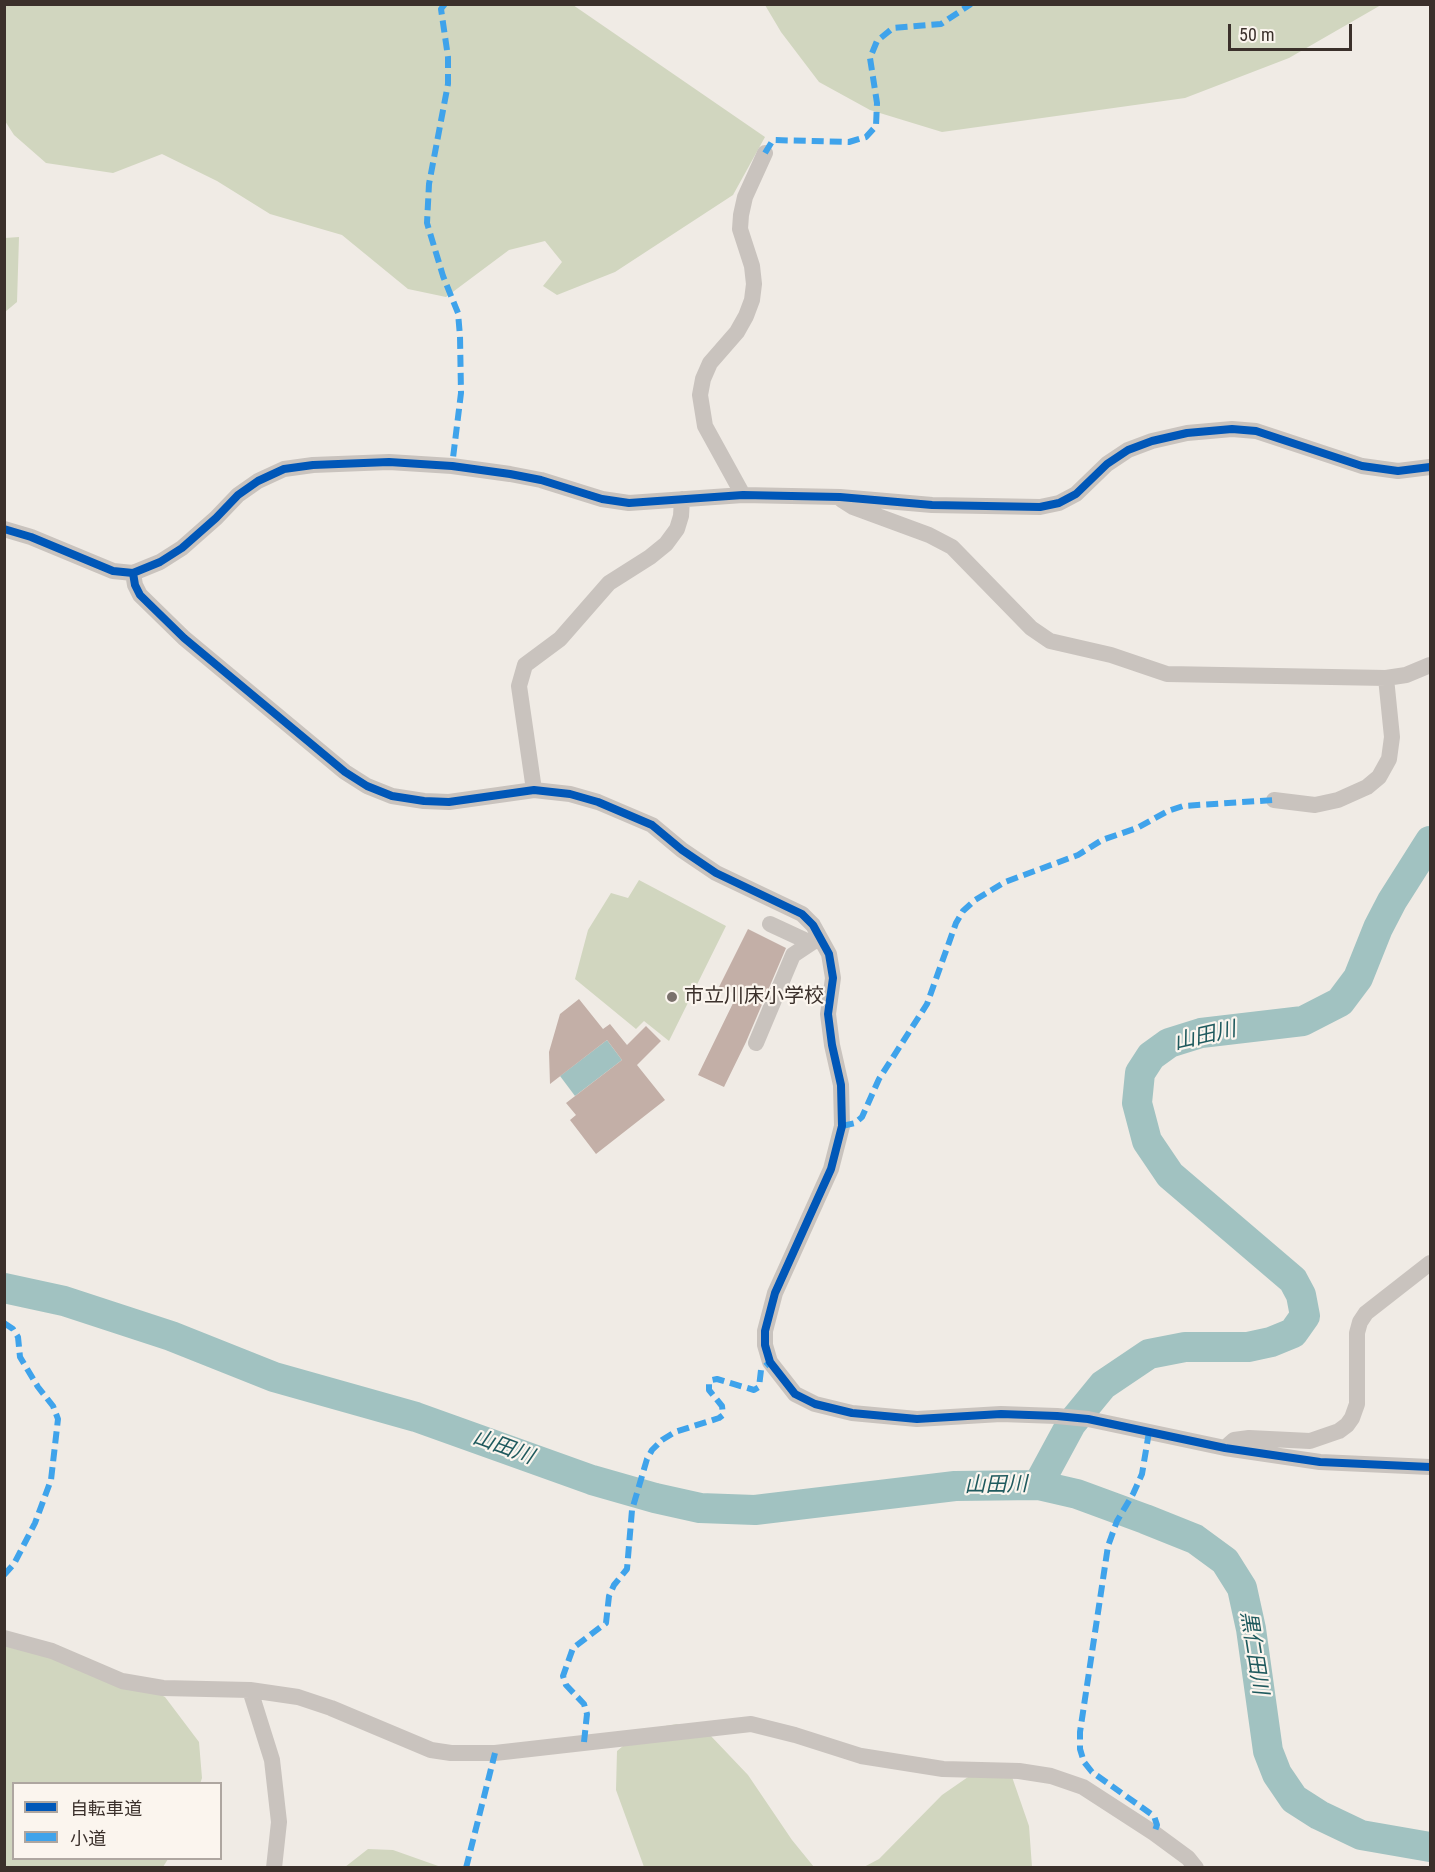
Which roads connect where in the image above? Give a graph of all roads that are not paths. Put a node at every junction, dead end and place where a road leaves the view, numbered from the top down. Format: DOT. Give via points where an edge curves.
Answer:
graph roads {
  1 [pos="765,153"];
  2 [pos="1431,467"];
  3 [pos="743,495"];
  4 [pos="840,496"];
  5 [pos="682,499"];
  6 [pos="4,529"];
  7 [pos="133,573"];
  8 [pos="1431,665"];
  9 [pos="1386,678"];
  10 [pos="534,790"];
  11 [pos="1274,800"];
  12 [pos="770,924"];
  13 [pos="816,940"];
  14 [pos="756,1043"];
  15 [pos="1431,1263"];
  16 [pos="1225,1448"];
  17 [pos="1431,1467"];
  18 [pos="4,1638"];
  19 [pos="250,1690"];
  20 [pos="274,1868"];
  21 [pos="1196,1868"];
  1 -- 3 [label="street" via="745,196 741,215 740,229 752,266 752,300 737,332 710,363 700,395 705,426"];
  2 -- 4 [label="street" via="1398,471 1362,466 1256,430 1232,429 1187,433 1128,450 1076,494 1040,507 932,506"];
  3 -- 4 [label="street"];
  3 -- 5 [label="street"];
  4 -- 9 [label="street" via="843,502 929,534 952,547 1030,628 1050,641 1111,655 1167,674"];
  5 -- 7 [label="street" via="629,503 541,480 452,466 389,462 313,465 284,470 258,481 182,548"];
  5 -- 10 [label="street" via="677,529 666,544 609,583 560,639 525,665 519,686"];
  6 -- 7 [label="street" via="113,571"];
  7 -- 10 [label="street" via="140,595 184,638 367,786 392,796 432,802"];
  8 -- 9 [label="street"];
  9 -- 11 [label="street" via="1392,737 1389,759 1379,777 1338,800 1315,805"];
  10 -- 13 [label="street" via="598,802 652,825 716,873 802,914 813,925"];
  12 -- 13 [label="street"];
  13 -- 14 [label="street" via="793,956"];
  13 -- 16 [label="street" via="829,954 833,978 828,1014 841,1085 842,1126 831,1169 775,1293 765,1332 770,1362 795,1394 815,1404 852,1413 917,1419 1001,1414 1057,1416"];
  15 -- 16 [label="street" via="1366,1313 1360,1322 1357,1404 1347,1425 1310,1441 1249,1438 1234,1440"];
  16 -- 17 [label="street" via="1320,1462"];
  18 -- 19 [label="street" via="52,1651 122,1682 163,1688"];
  19 -- 20 [label="street" via="272,1760 279,1822"];
  19 -- 21 [label="street" via="298,1697 431,1750 451,1753 495,1753 751,1724 861,1756 943,1769 1052,1776 1083,1787 1154,1833"];
}
